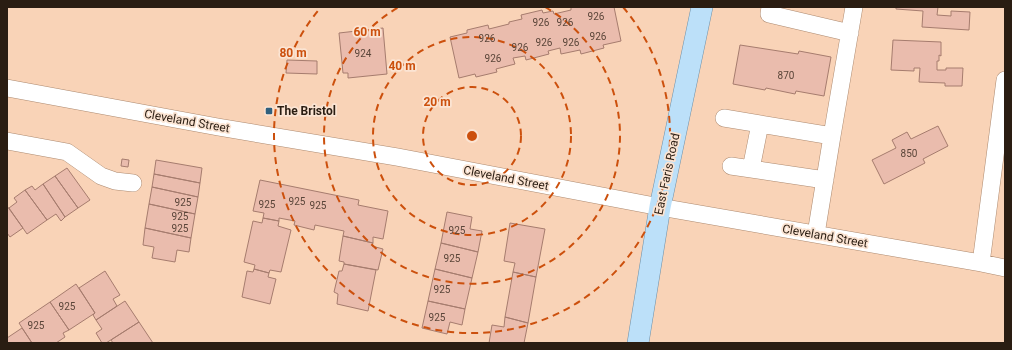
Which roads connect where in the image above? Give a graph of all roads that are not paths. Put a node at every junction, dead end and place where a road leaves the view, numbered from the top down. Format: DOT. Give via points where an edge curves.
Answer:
graph roads {
  1 [pos="702,7"];
  2 [pos="770,7"];
  3 [pos="854,7"];
  4 [pos="850,33"];
  5 [pos="1005,80"];
  6 [pos="7,88"];
  7 [pos="724,118"];
  8 [pos="760,124"];
  9 [pos="832,136"];
  10 [pos="7,141"];
  11 [pos="731,166"];
  12 [pos="751,169"];
  13 [pos="825,180"];
  14 [pos="134,183"];
  15 [pos="660,207"];
  16 [pos="816,234"];
  17 [pos="981,263"];
  18 [pos="1005,268"];
  19 [pos="638,343"];
  1 -- 15 [label="main road, East Faris Road"];
  2 -- 4 [label="street" via="769,14"];
  3 -- 4 [label="street"];
  4 -- 9 [label="street"];
  5 -- 17 [label="street"];
  6 -- 15 [label="street, Cleveland Street" via="397,157"];
  7 -- 8 [label="street"];
  8 -- 9 [label="street"];
  8 -- 12 [label="street"];
  9 -- 13 [label="street"];
  10 -- 14 [label="street" via="67,152 101,176"];
  11 -- 12 [label="street"];
  12 -- 13 [label="street"];
  13 -- 16 [label="street"];
  15 -- 16 [label="street, Cleveland Street"];
  15 -- 19 [label="main road, East Faris Road"];
  16 -- 17 [label="street, Cleveland Street"];
  17 -- 18 [label="street, Cleveland Street"];
}
